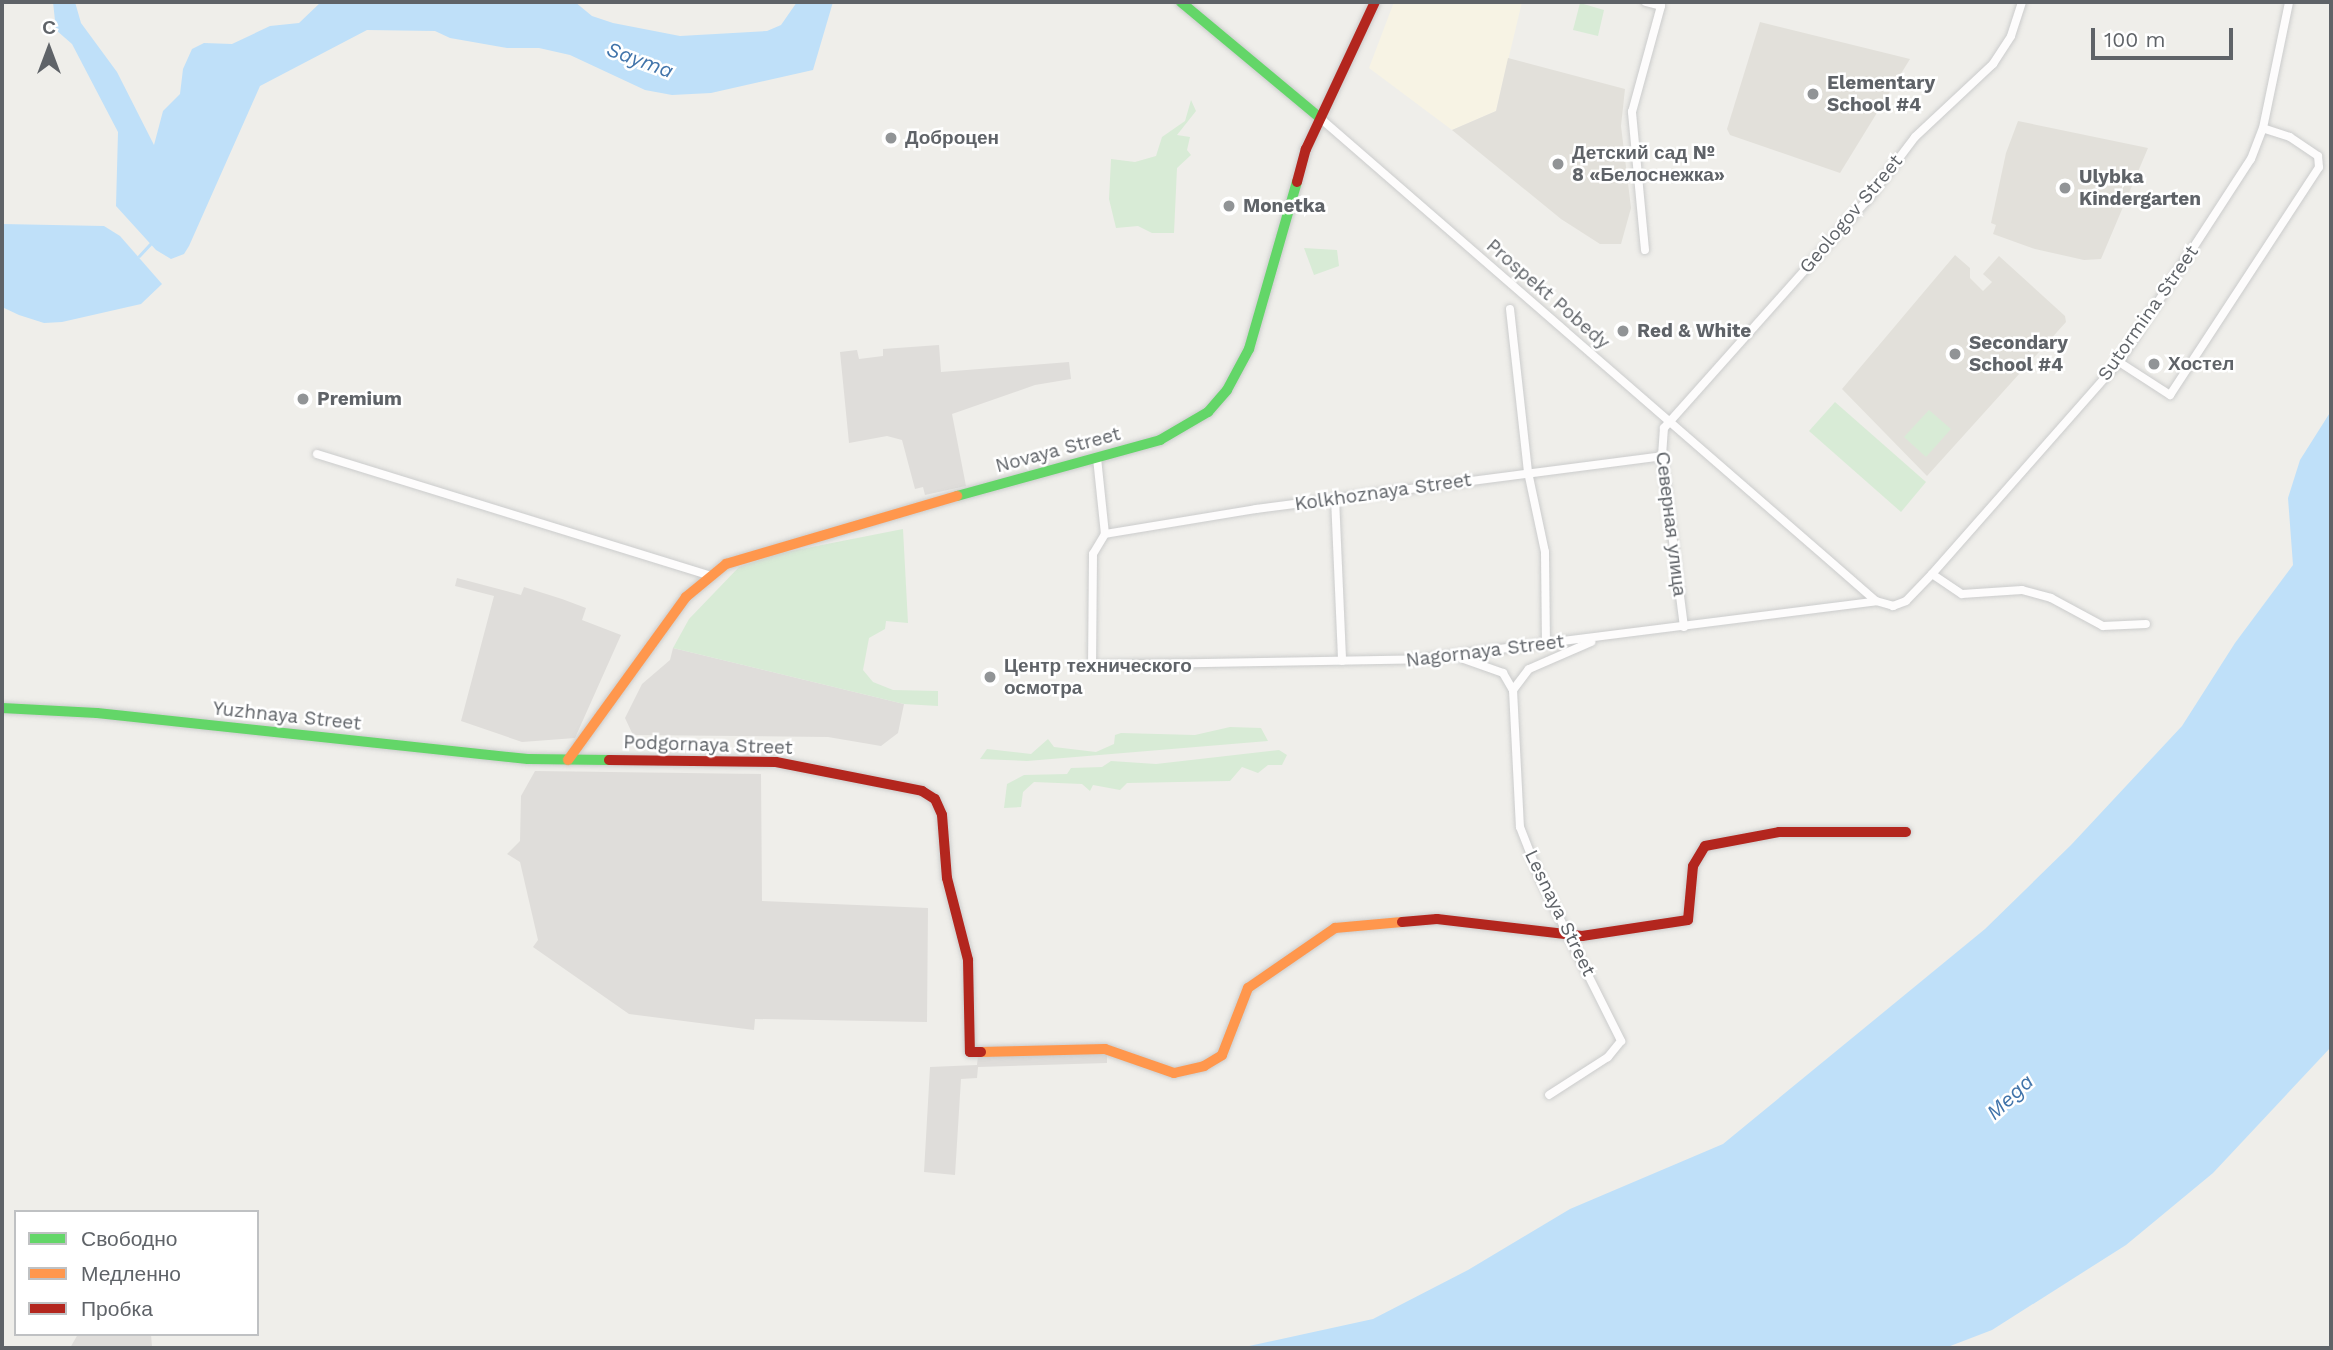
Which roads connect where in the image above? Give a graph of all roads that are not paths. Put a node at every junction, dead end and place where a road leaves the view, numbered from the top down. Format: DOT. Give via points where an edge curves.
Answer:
graph roads {
  1 [pos="1181,2"];
  2 [pos="1375,2"];
  3 [pos="1646,2"];
  4 [pos="2022,2"];
  5 [pos="2289,2"];
  6 [pos="1320,118"];
  7 [pos="2263,128"];
  8 [pos="1645,250"];
  9 [pos="1510,309"];
  10 [pos="2119,362"];
  11 [pos="1669,422"];
  12 [pos="317,454"];
  13 [pos="1662,456"];
  14 [pos="1097,458"];
  15 [pos="1528,472"];
  16 [pos="1335,498"];
  17 [pos="1105,534"];
  18 [pos="1932,574"];
  19 [pos="709,575"];
  20 [pos="1876,601"];
  21 [pos="1893,606"];
  22 [pos="2146,624"];
  23 [pos="1684,627"];
  24 [pos="1610,636"];
  25 [pos="1546,644"];
  26 [pos="1451,655"];
  27 [pos="1342,661"];
  28 [pos="1513,690"];
  29 [pos="2,708"];
  30 [pos="568,760"];
  31 [pos="1906,832"];
  32 [pos="1567,935"];
  33 [pos="1549,1095"];
  1 -- 6 [label="street, Prospekt Pobedy"];
  2 -- 6 [label="street, Novaya Street"];
  3 -- 8 [label="street" via="1661,6 1632,112"];
  4 -- 11 [label="street, Geologov Street" via="2011,36 1993,64 1915,137 1869,198"];
  5 -- 7 [label="street, Sutormina Street"];
  6 -- 11 [label="street, Prospekt Pobedy"];
  6 -- 14 [label="street, Novaya Street" via="1296,179 1249,349 1227,390 1186,428"];
  7 -- 10 [label="street, Sutormina Street" via="2251,159"];
  7 -- 10 [label="street" via="2290,137 2318,156 2319,167 2170,395"];
  9 -- 15 [label="street"];
  10 -- 18 [label="street, Sutormina Street"];
  11 -- 13 [label="street, Северная улица" via="1661,434"];
  11 -- 20 [label="street, Prospekt Pobedy"];
  12 -- 19 [label="street"];
  13 -- 15 [label="street, Kolkhoznaya Street"];
  13 -- 23 [label="street, Северная улица"];
  14 -- 17 [label="street"];
  14 -- 19 [label="street, Novaya Street" via="782,545 743,557"];
  15 -- 16 [label="street, Kolkhoznaya Street"];
  15 -- 25 [label="street" via="1545,552"];
  16 -- 17 [label="street, Kolkhoznaya Street"];
  16 -- 27 [label="street"];
  17 -- 27 [label="street, Nagornaya Street" via="1093,554 1091,665"];
  18 -- 21 [label="street, Sutormina Street" via="1906,601"];
  18 -- 22 [label="street" via="1962,594 2022,590 2051,597 2096,624"];
  19 -- 30 [label="street, Novaya Street" via="671,616"];
  20 -- 21 [label="street, Prospekt Pobedy"];
  20 -- 23 [label="street, Nagornaya Street"];
  23 -- 24 [label="street, Nagornaya Street"];
  24 -- 25 [label="street, Nagornaya Street"];
  24 -- 28 [label="street" via="1546,660 1520,676"];
  25 -- 26 [label="street, Nagornaya Street"];
  26 -- 27 [label="street, Nagornaya Street"];
  26 -- 28 [label="street" via="1503,673"];
  28 -- 32 [label="street, Lesnaya Street" via="1518,820"];
  29 -- 30 [label="street, Yuzhnaya Street" via="79,711 519,759"];
  30 -- 32 [label="street, Podgornaya Street" via="776,762 928,793 942,815 947,878 967,951 970,1052 1105,1049 1166,1072 1185,1072 1222,1055 1248,988 1335,928 1437,919"];
  31 -- 32 [label="street, Podgornaya Street" via="1779,832 1705,846 1695,857 1688,920"];
  32 -- 33 [label="street, Lesnaya Street" via="1621,1041 1608,1057"];
}
